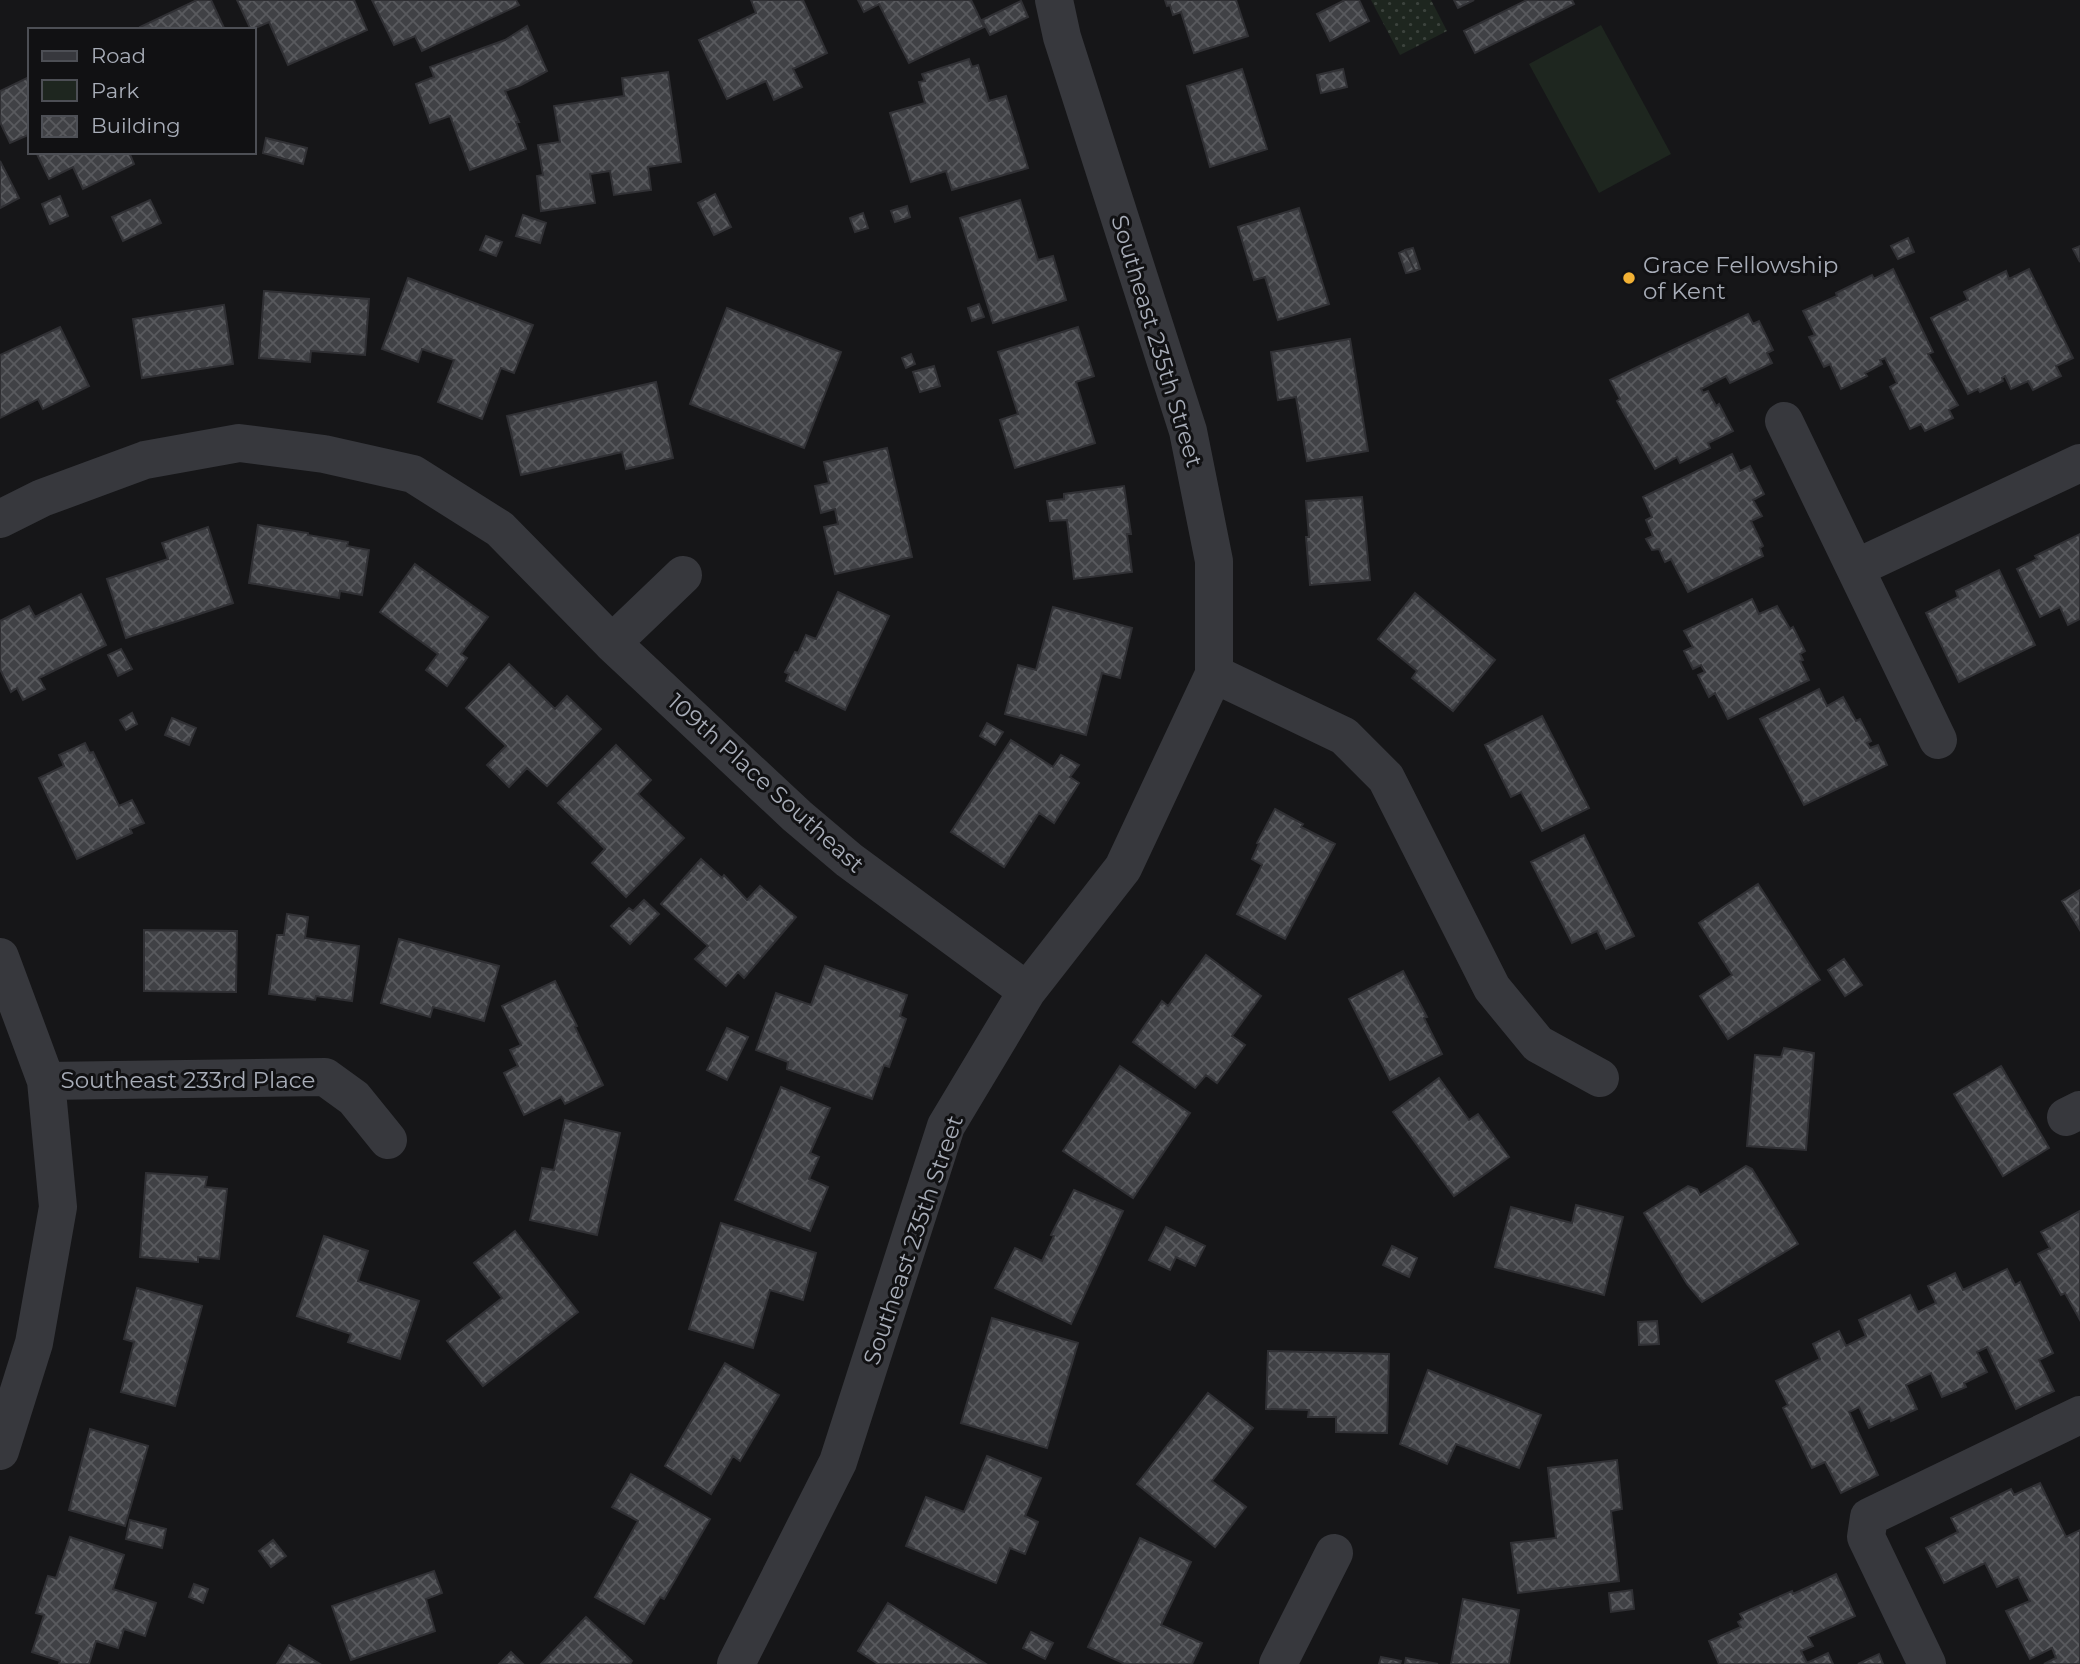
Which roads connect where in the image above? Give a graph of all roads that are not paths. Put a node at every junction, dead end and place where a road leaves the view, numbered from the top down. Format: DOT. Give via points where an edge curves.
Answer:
graph roads {
  1 [pos="1054,0"];
  2 [pos="1784,421"];
  3 [pos="2080,463"];
  4 [pos="0,519"];
  5 [pos="1856,568"];
  6 [pos="683,575"];
  7 [pos="612,643"];
  8 [pos="1214,674"];
  9 [pos="1938,740"];
  10 [pos="0,957"];
  11 [pos="1027,991"];
  12 [pos="1600,1078"];
  13 [pos="46,1081"];
  14 [pos="388,1140"];
  15 [pos="17,1342"];
  16 [pos="2080,1415"];
  17 [pos="0,1451"];
  18 [pos="1334,1553"];
  19 [pos="736,1664"];
  20 [pos="1278,1664"];
  21 [pos="1927,1664"];
  1 -- 8 [label="street, Southeast 235th Street" via="1188,431 1214,561"];
  2 -- 5 [label="street"];
  3 -- 5 [label="street"];
  4 -- 7 [label="street, 109th Place Southeast" via="42,498 145,460 239,443 324,454 413,474 500,529"];
  5 -- 9 [label="street"];
  6 -- 7 [label="street"];
  7 -- 11 [label="street, 109th Place Southeast" via="838,851"];
  8 -- 11 [label="street, Southeast 235th Street" via="1123,868"];
  8 -- 12 [label="street" via="1344,736 1387,778 1492,988 1538,1044"];
  10 -- 13 [label="street"];
  11 -- 19 [label="street, Southeast 235th Street" via="946,1126 838,1462"];
  13 -- 14 [label="street, Southeast 233rd Place" via="325,1077 354,1098"];
  13 -- 15 [label="street" via="58,1207"];
  15 -- 17 [label="street"];
  16 -- 21 [label="street" via="1869,1517 1866,1537"];
  18 -- 20 [label="street"];
}
